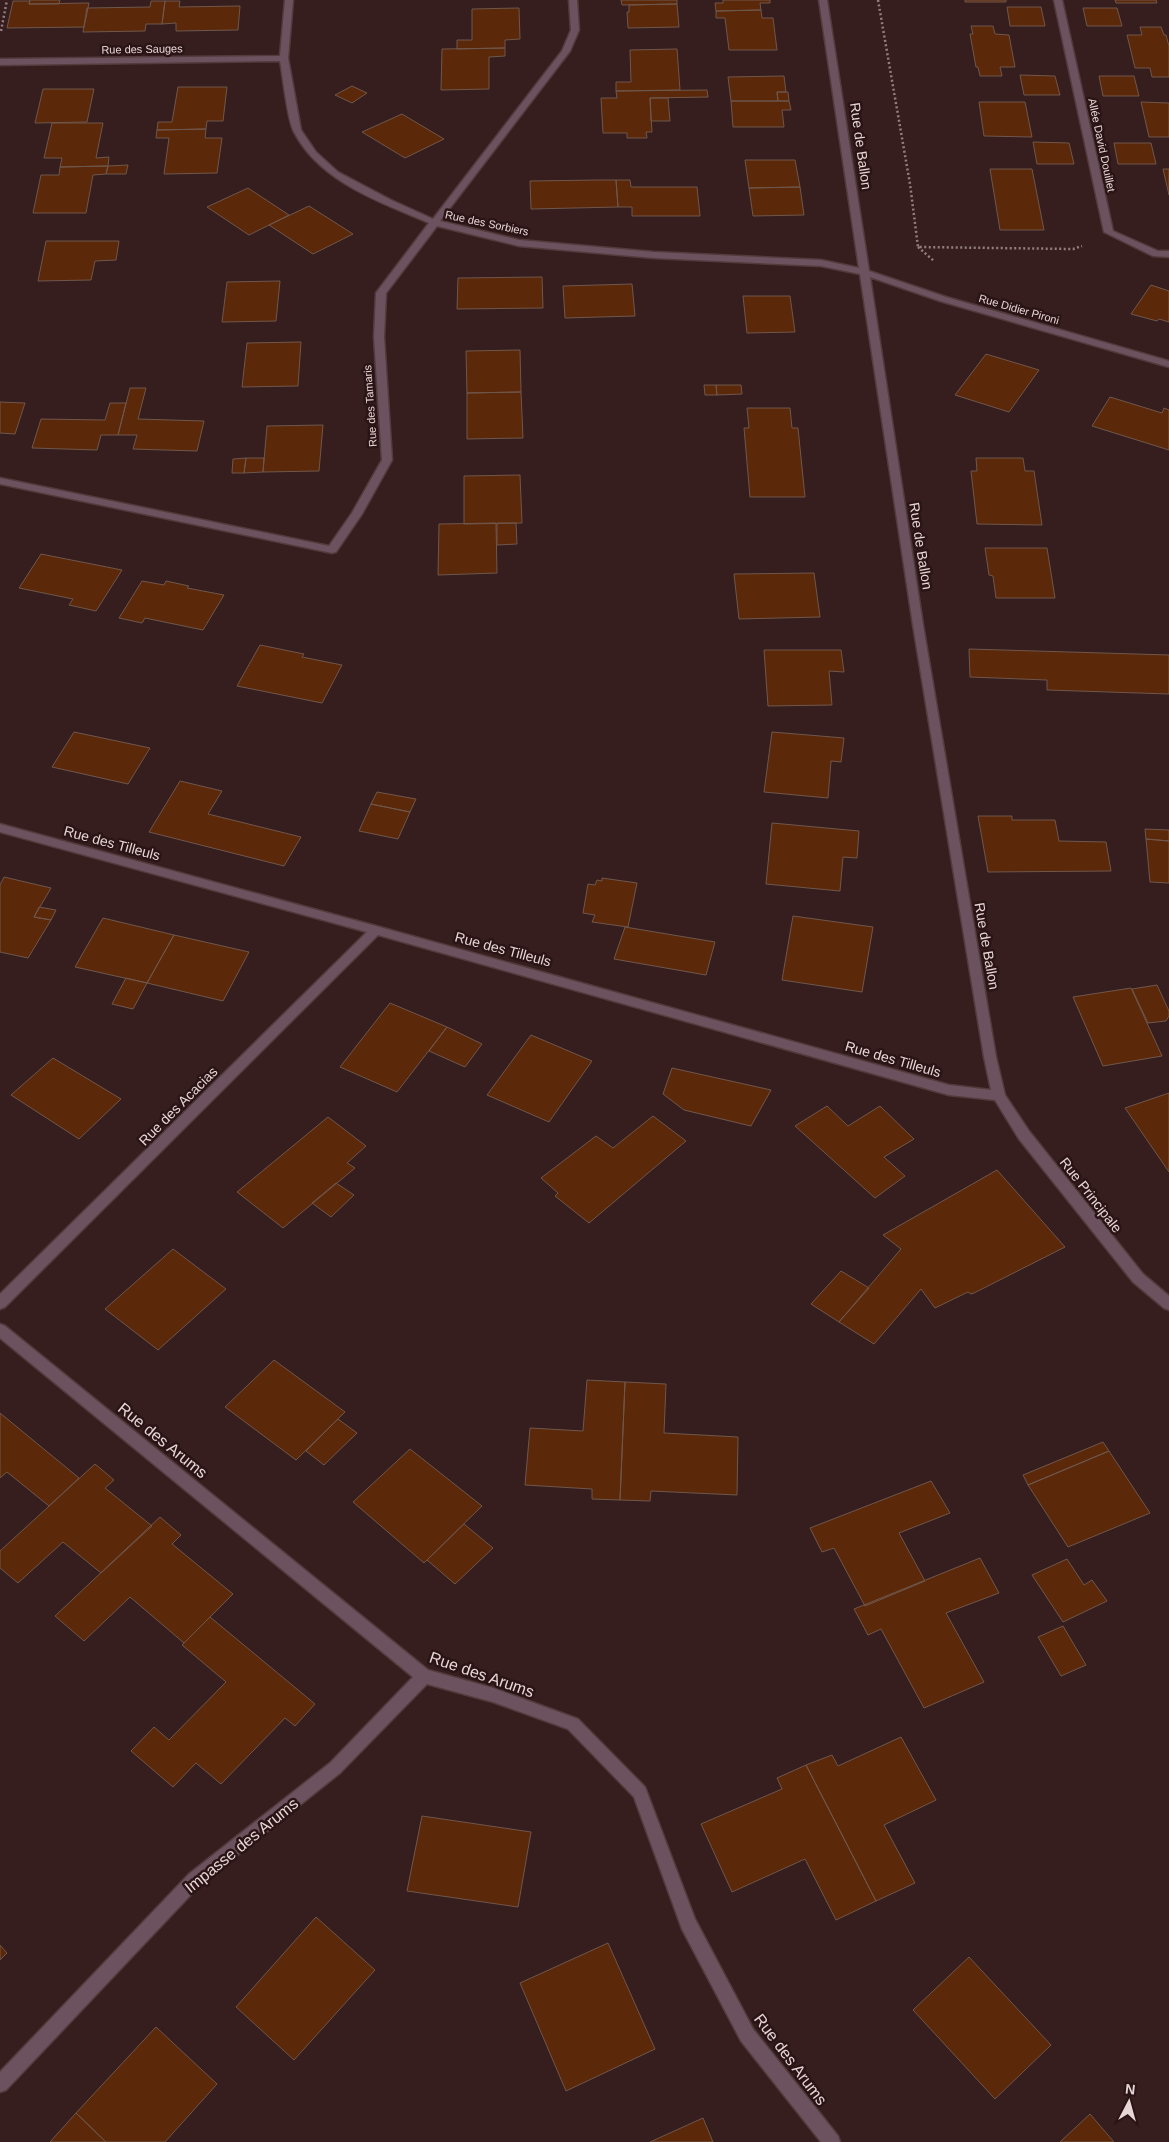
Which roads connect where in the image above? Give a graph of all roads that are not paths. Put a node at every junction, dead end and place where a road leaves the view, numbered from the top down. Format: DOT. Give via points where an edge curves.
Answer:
graph roads {
  1 [pos="289,0"];
  2 [pos="573,0"];
  3 [pos="823,0"];
  4 [pos="1058,0"];
  5 [pos="284,58"];
  6 [pos="0,62"];
  7 [pos="436,223"];
  8 [pos="1169,254"];
  9 [pos="864,272"];
  10 [pos="1169,364"];
  11 [pos="0,481"];
  12 [pos="0,828"];
  13 [pos="376,930"];
  14 [pos="999,1096"];
  15 [pos="0,1303"];
  16 [pos="1169,1304"];
  17 [pos="0,1330"];
  18 [pos="424,1676"];
  19 [pos="0,2084"];
  20 [pos="832,2142"];
  1 -- 5 [label="street, Rue des Sorbiers"];
  2 -- 7 [label="street, Rue des Tamaris" via="575,30 566,52"];
  3 -- 9 [label="street, Rue de Ballon"];
  4 -- 8 [label="street, Allée David Douillet" via="1109,232 1156,254"];
  5 -- 6 [label="street, Rue des Sauges"];
  5 -- 7 [label="street, Rue des Sorbiers" via="297,130 312,154 335,174"];
  7 -- 9 [label="street, Rue des Sorbiers" via="519,243 654,255 821,263"];
  7 -- 11 [label="street, Rue des Tamaris" via="381,294 379,337 386,460 357,514 332,550"];
  9 -- 10 [label="street, Rue Didier Pironi" via="943,300"];
  9 -- 14 [label="street, Rue de Ballon" via="918,625"];
  12 -- 13 [label="street, Rue des Tilleuls"];
  13 -- 14 [label="street, Rue des Tilleuls" via="949,1090"];
  13 -- 15 [label="street, Rue des Acacias"];
  14 -- 16 [label="street, Rue Principale" via="1024,1135 1138,1278"];
  17 -- 18 [label="street, Rue des Arums"];
  18 -- 19 [label="street, Impasse des Arums" via="335,1768 195,1879"];
  18 -- 20 [label="street, Rue des Arums" via="493,1694 573,1724 640,1792 688,1923 747,2035"];
}
